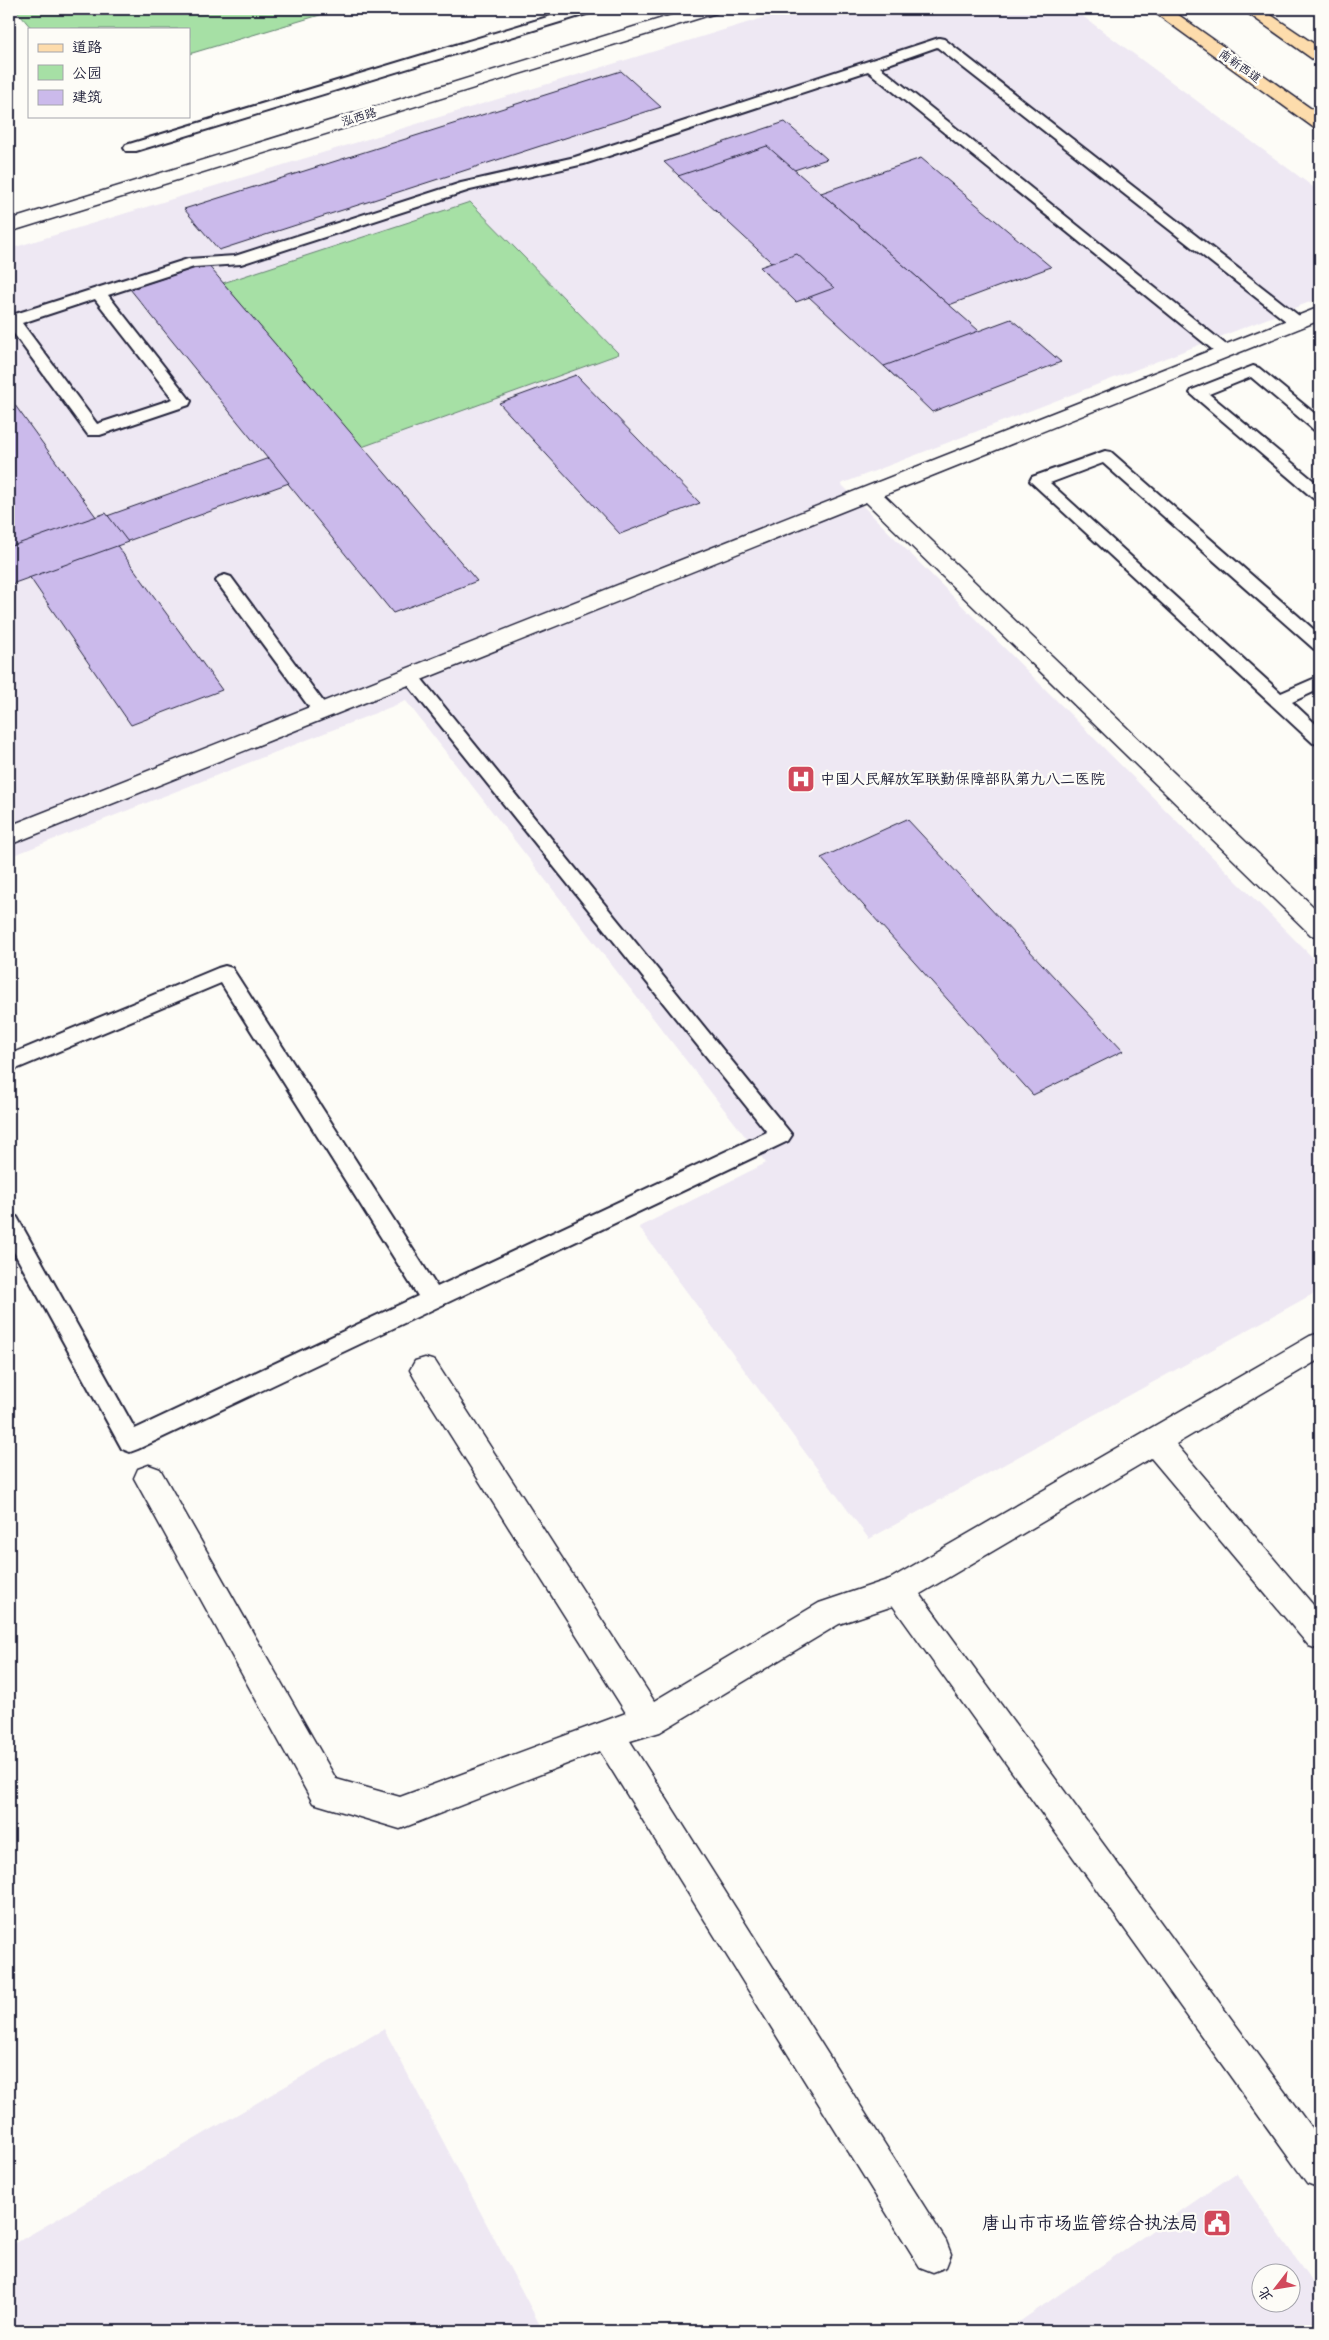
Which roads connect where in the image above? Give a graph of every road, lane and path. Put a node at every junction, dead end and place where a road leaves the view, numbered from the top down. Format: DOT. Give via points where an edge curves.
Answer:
graph roads {
  1 [pos="588,9"];
  2 [pos="710,9"];
  3 [pos="1159,9"];
  4 [pos="1251,9"];
  5 [pos="1320,56"];
  6 [pos="870,66"];
  7 [pos="1320,123"];
  8 [pos="131,148"];
  9 [pos="9,226"];
  10 [pos="98,293"];
  11 [pos="1320,313"];
  12 [pos="11,321"];
  13 [pos="1297,322"];
  14 [pos="1224,351"];
  15 [pos="1320,426"];
  16 [pos="869,493"];
  17 [pos="1320,495"];
  18 [pos="225,581"];
  19 [pos="1320,645"];
  20 [pos="410,676"];
  21 [pos="1320,682"];
  22 [pos="1280,701"];
  23 [pos="321,711"];
  24 [pos="1320,738"];
  25 [pos="9,836"];
  26 [pos="1320,928"];
  27 [pos="9,1064"];
  28 [pos="9,1222"];
  29 [pos="433,1300"];
  30 [pos="1320,1345"];
  31 [pos="425,1370"];
  32 [pos="1154,1440"];
  33 [pos="149,1478"];
  34 [pos="899,1590"];
  35 [pos="1320,1636"];
  36 [pos="649,1721"];
  37 [pos="607,1733"];
  38 [pos="1320,2170"];
  39 [pos="933,2254"];
  1 -- 8 [label="lane"];
  2 -- 9 [label="street, 泓西路"];
  3 -- 7 [label="main road, 南新西道"];
  4 -- 5 [label="main road"];
  6 -- 10 [label="lane" via="579,161 466,186 236,261 193,262"];
  6 -- 13 [label="lane" via="939,42"];
  6 -- 14 [label="lane"];
  10 -- 12 [label="lane"];
  10 -- 12 [label="lane" via="182,401 94,431"];
  11 -- 13 [label="street"];
  13 -- 14 [label="street"];
  14 -- 16 [label="street"];
  15 -- 17 [label="lane" via="1253,371 1198,393"];
  16 -- 20 [label="street"];
  16 -- 26 [label="street"];
  18 -- 23 [label="lane"];
  19 -- 22 [label="lane" via="1105,456 1038,481"];
  20 -- 23 [label="street"];
  20 -- 29 [label="lane" via="781,1135"];
  21 -- 22 [label="lane"];
  22 -- 24 [label="lane"];
  23 -- 25 [label="street"];
  27 -- 29 [label="lane" via="225,973"];
  28 -- 29 [label="lane" via="130,1442"];
  30 -- 32 [label="street"];
  31 -- 36 [label="street"];
  32 -- 34 [label="street"];
  32 -- 35 [label="street"];
  33 -- 37 [label="street" via="325,1792 400,1813"];
  34 -- 36 [label="street" via="830,1613"];
  34 -- 38 [label="street"];
  36 -- 37 [label="street"];
  37 -- 39 [label="street"];
}
